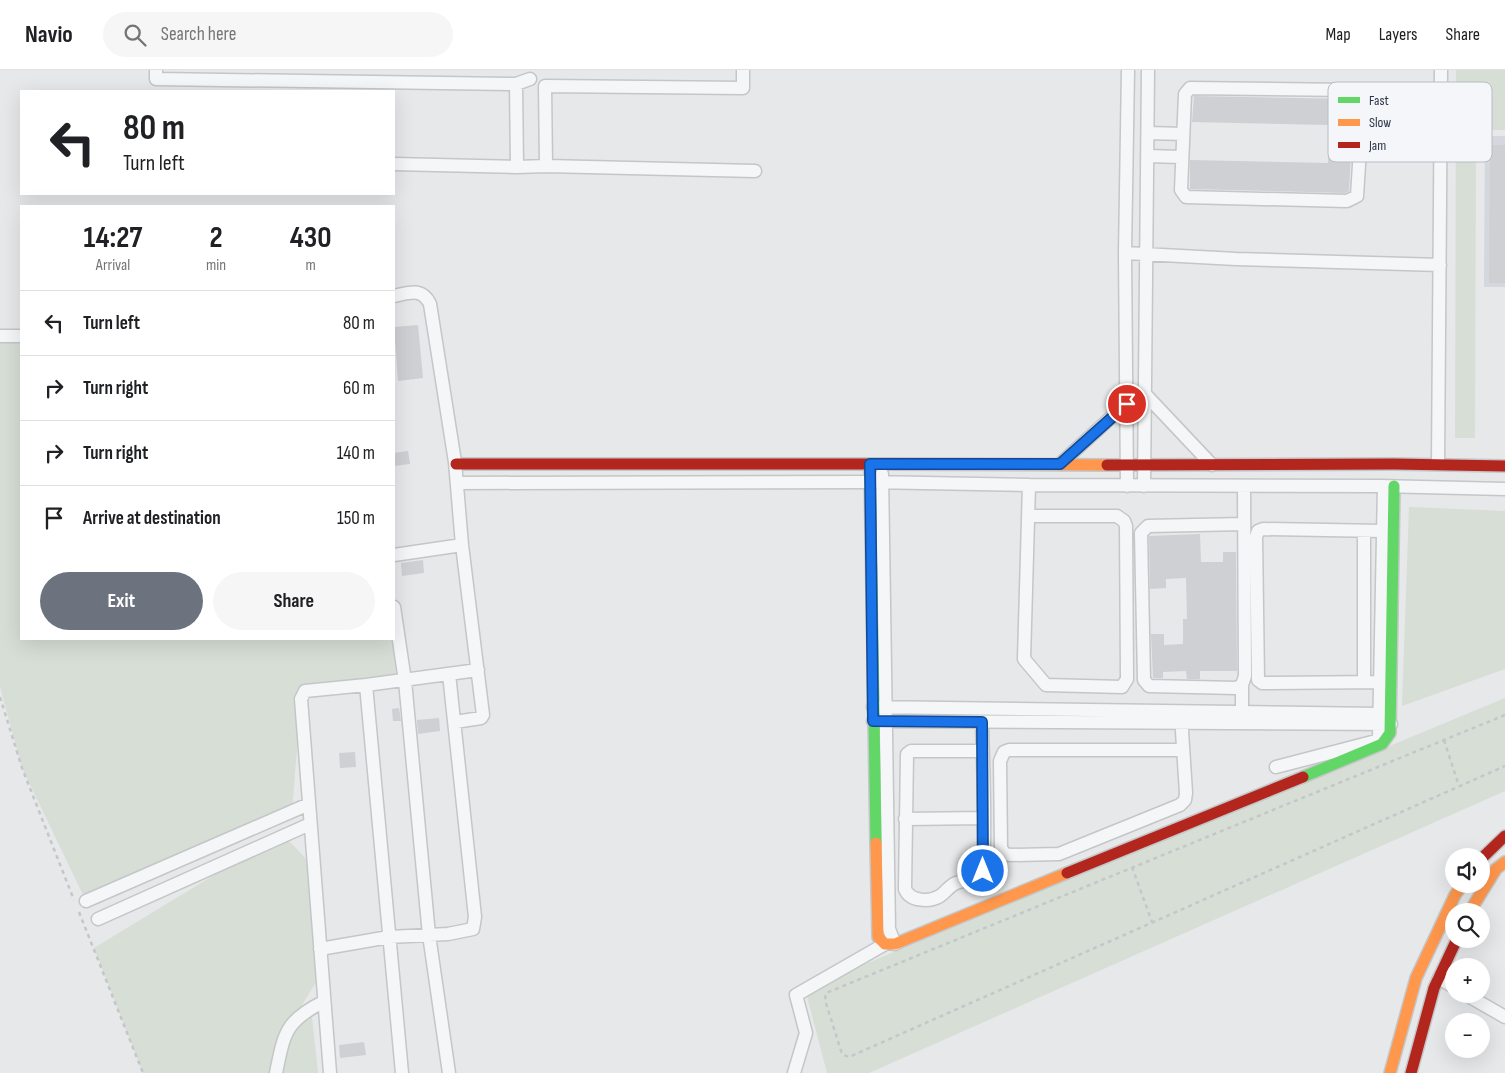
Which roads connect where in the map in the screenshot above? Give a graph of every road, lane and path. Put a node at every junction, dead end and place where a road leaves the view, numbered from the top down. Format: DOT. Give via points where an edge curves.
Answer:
graph roads {
  1 [pos="156,70"];
  2 [pos="743,70"];
  3 [pos="1128,70"];
  4 [pos="1148,70"];
  5 [pos="530,74"];
  6 [pos="516,84"];
  7 [pos="545,86"];
  8 [pos="1328,90"];
  9 [pos="1148,133"];
  10 [pos="1182,134"];
  11 [pos="1148,156"];
  12 [pos="1181,157"];
  13 [pos="1360,162"];
  14 [pos="1441,162"];
  15 [pos="395,164"];
  16 [pos="546,166"];
  17 [pos="518,167"];
  18 [pos="755,171"];
  19 [pos="1125,253"];
  20 [pos="1147,254"];
  21 [pos="1440,265"];
  22 [pos="395,296"];
  23 [pos="0,336"];
  24 [pos="20,336"];
  25 [pos="1145,394"];
  26 [pos="1127,404"];
  27 [pos="1438,463"];
  28 [pos="456,464"];
  29 [pos="876,464"];
  30 [pos="1060,464"];
  31 [pos="1212,465"];
  32 [pos="1128,466"];
  33 [pos="1144,466"];
  34 [pos="1505,466"];
  35 [pos="876,482"];
  36 [pos="457,483"];
  37 [pos="1029,485"];
  38 [pos="1127,486"];
  39 [pos="1144,486"];
  40 [pos="1244,486"];
  41 [pos="1389,486"];
  42 [pos="1505,490"];
  43 [pos="1029,516"];
  44 [pos="1244,524"];
  45 [pos="1364,531"];
  46 [pos="1383,531"];
  47 [pos="462,546"];
  48 [pos="395,555"];
  49 [pos="395,614"];
  50 [pos="478,670"];
  51 [pos="449,674"];
  52 [pos="405,680"];
  53 [pos="1364,682"];
  54 [pos="1381,682"];
  55 [pos="366,685"];
  56 [pos="1242,686"];
  57 [pos="0,697"];
  58 [pos="879,707"];
  59 [pos="1242,712"];
  60 [pos="1505,715"];
  61 [pos="1384,720"];
  62 [pos="879,721"];
  63 [pos="455,722"];
  64 [pos="982,722"];
  65 [pos="1182,722"];
  66 [pos="1444,740"];
  67 [pos="1183,750"];
  68 [pos="983,751"];
  69 [pos="1505,766"];
  70 [pos="1276,767"];
  71 [pos="1459,786"];
  72 [pos="309,804"];
  73 [pos="983,818"];
  74 [pos="906,819"];
  75 [pos="310,824"];
  76 [pos="1505,836"];
  77 [pos="1490,850"];
  78 [pos="1505,862"];
  79 [pos="1132,867"];
  80 [pos="1457,893"];
  81 [pos="86,901"];
  82 [pos="1475,903"];
  83 [pos="98,919"];
  84 [pos="1152,923"];
  85 [pos="429,935"];
  86 [pos="389,937"];
  87 [pos="890,944"];
  88 [pos="1453,948"];
  89 [pos="320,949"];
  90 [pos="1439,978"];
  91 [pos="1445,982"];
  92 [pos="323,1002"];
  93 [pos="1481,1003"];
  94 [pos="1407,1008"];
  95 [pos="1427,1014"];
  96 [pos="1505,1018"];
  97 [pos="143,1073"];
  98 [pos="276,1073"];
  99 [pos="330,1073"];
  100 [pos="402,1073"];
  101 [pos="449,1073"];
  102 [pos="794,1073"];
  103 [pos="1390,1073"];
  104 [pos="1411,1073"];
  1 -- 6 [label="street" via="156,79"];
  2 -- 7 [label="street" via="743,88"];
  3 -- 19 [label="street"];
  4 -- 9 [label="street"];
  5 -- 6 [label="street"];
  5 -- 7 [label="street"];
  6 -- 17 [label="street"];
  7 -- 16 [label="street"];
  8 -- 10 [label="street" via="1190,88 1185,94"];
  9 -- 10 [label="street"];
  9 -- 11 [label="street"];
  10 -- 12 [label="street"];
  11 -- 12 [label="street"];
  11 -- 20 [label="street"];
  12 -- 13 [label="street" via="1181,190 1186,197 1352,200 1358,193"];
  14 -- 21 [label="street"];
  15 -- 17 [label="street"];
  16 -- 17 [label="street"];
  16 -- 18 [label="street"];
  19 -- 20 [label="street"];
  19 -- 26 [label="street"];
  20 -- 21 [label="street"];
  20 -- 25 [label="street"];
  21 -- 27 [label="street"];
  22 -- 28 [label="street" via="419,292 430,304"];
  23 -- 24 [label="street"];
  25 -- 31 [label="street"];
  25 -- 33 [label="street"];
  26 -- 30 [label="street"];
  26 -- 32 [label="street"];
  27 -- 31 [label="street"];
  27 -- 34 [label="street"];
  28 -- 29 [label="street"];
  28 -- 36 [label="street"];
  29 -- 30 [label="street"];
  29 -- 35 [label="street"];
  30 -- 32 [label="street"];
  31 -- 33 [label="street"];
  32 -- 33 [label="street"];
  32 -- 38 [label="street"];
  33 -- 39 [label="street"];
  35 -- 36 [label="street"];
  35 -- 37 [label="street"];
  35 -- 58 [label="street"];
  36 -- 47 [label="street"];
  37 -- 38 [label="street"];
  37 -- 43 [label="street"];
  38 -- 39 [label="street"];
  39 -- 40 [label="street"];
  40 -- 41 [label="street"];
  40 -- 44 [label="street"];
  41 -- 42 [label="street"];
  41 -- 46 [label="street"];
  41 -- 61 [label="street"];
  43 -- 43 [label="street" via="1023,654 1026,662 1046,685 1122,687 1127,679 1124,521 1117,516"];
  44 -- 56 [label="street" via="1245,676"];
  44 -- 56 [label="street" via="1148,526 1141,533 1146,684 1155,688"];
  45 -- 46 [label="street"];
  45 -- 53 [label="street"];
  45 -- 53 [label="street" via="1263,529 1256,537 1258,680 1262,683"];
  46 -- 54 [label="street"];
  47 -- 48 [label="street"];
  47 -- 50 [label="street"];
  49 -- 52 [label="street"];
  50 -- 51 [label="street"];
  50 -- 63 [label="street" via="484,714 473,720"];
  51 -- 52 [label="street"];
  51 -- 63 [label="street"];
  52 -- 55 [label="street"];
  52 -- 85 [label="street"];
  53 -- 54 [label="street"];
  54 -- 61 [label="street"];
  55 -- 72 [label="street" via="310,690 301,695"];
  55 -- 86 [label="street"];
  56 -- 59 [label="street"];
  57 -- 97 [label="path" via="22,768"];
  58 -- 59 [label="street"];
  58 -- 62 [label="street"];
  59 -- 61 [label="street"];
  60 -- 66 [label="path"];
  61 -- 65 [label="street"];
  61 -- 70 [label="street" via="1376,741"];
  61 -- 87 [label="street" via="1390,736 1382,744"];
  62 -- 64 [label="street"];
  62 -- 87 [label="street"];
  63 -- 85 [label="street" via="475,924 469,930"];
  64 -- 65 [label="street"];
  64 -- 68 [label="street"];
  65 -- 67 [label="street"];
  66 -- 71 [label="path"];
  66 -- 79 [label="path"];
  67 -- 67 [label="street" via="1186,792 1180,805 1059,854 1011,855 1005,854 1001,848 1000,761 1004,752"];
  68 -- 73 [label="street"];
  68 -- 74 [label="street" via="911,751 907,754"];
  69 -- 71 [label="path"];
  71 -- 84 [label="path"];
  72 -- 75 [label="street"];
  72 -- 81 [label="street"];
  73 -- 74 [label="street"];
  73 -- 74 [label="street" via="983,871 980,876 954,884 935,898 921,899 908,895 905,890"];
  75 -- 83 [label="street"];
  75 -- 89 [label="street"];
  76 -- 77 [label="street"];
  78 -- 82 [label="street" via="1496,869"];
  79 -- 84 [label="path"];
  79 -- 84 [label="path" via="826,993 825,1000 842,1054 849,1057"];
  80 -- 94 [label="street" via="1416,978"];
  85 -- 86 [label="street"];
  85 -- 101 [label="street"];
  86 -- 89 [label="street"];
  86 -- 100 [label="street"];
  87 -- 102 [label="street" via="796,995 806,1033"];
  88 -- 90 [label="street"];
  89 -- 92 [label="street"];
  90 -- 91 [label="street"];
  90 -- 95 [label="street"];
  92 -- 98 [label="street" via="302,1012 286,1031"];
  92 -- 99 [label="street"];
  93 -- 96 [label="street"];
  94 -- 95 [label="street"];
  94 -- 103 [label="street"];
  95 -- 104 [label="street"];
}
